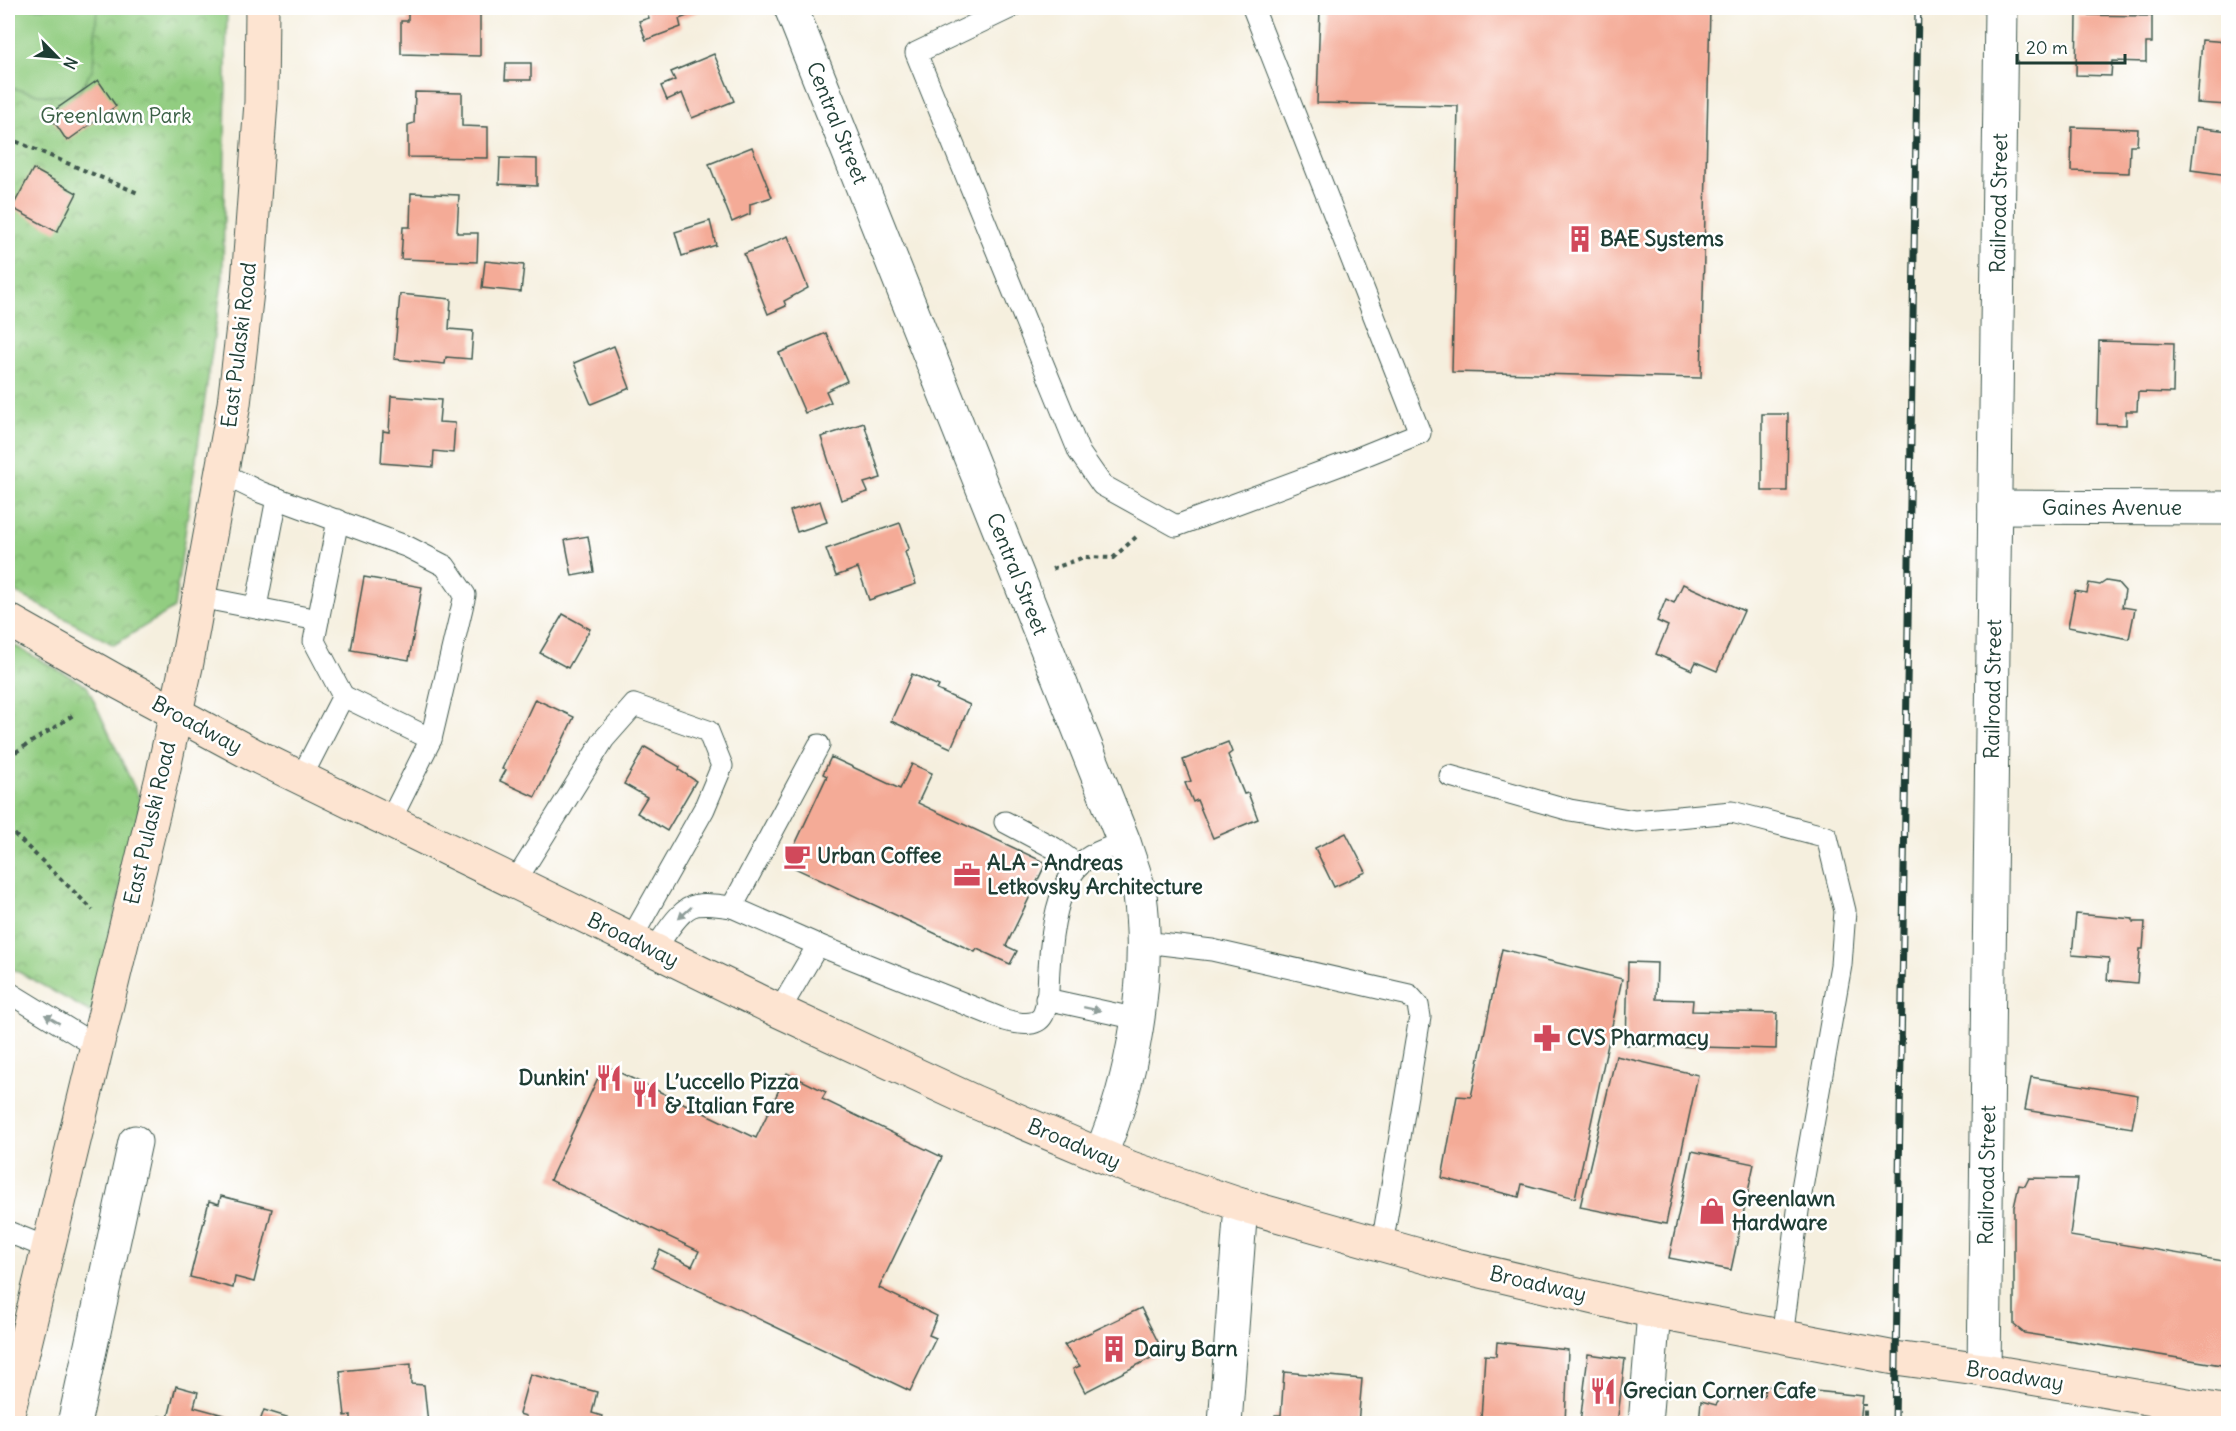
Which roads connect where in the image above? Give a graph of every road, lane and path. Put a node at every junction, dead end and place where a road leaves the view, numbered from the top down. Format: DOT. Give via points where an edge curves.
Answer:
graph roads {
  1 [pos="262,8"];
  2 [pos="791,8"];
  3 [pos="1010,8"];
  4 [pos="1253,8"];
  5 [pos="2001,8"];
  6 [pos="8,138"];
  7 [pos="138,193"];
  8 [pos="221,473"];
  9 [pos="277,498"];
  10 [pos="1995,507"];
  11 [pos="2229,508"];
  12 [pos="1149,513"];
  13 [pos="338,520"];
  14 [pos="1021,584"];
  15 [pos="199,597"];
  16 [pos="256,607"];
  17 [pos="8,620"];
  18 [pos="318,620"];
  19 [pos="343,696"];
  20 [pos="75,714"];
  21 [pos="176,714"];
  22 [pos="430,739"];
  23 [pos="819,745"];
  24 [pos="8,757"];
  25 [pos="1450,776"];
  26 [pos="302,778"];
  27 [pos="390,821"];
  28 [pos="1005,822"];
  29 [pos="8,828"];
  30 [pos="1124,842"];
  31 [pos="1079,866"];
  32 [pos="514,882"];
  33 [pos="732,907"];
  34 [pos="93,910"];
  35 [pos="1144,942"];
  36 [pos="642,945"];
  37 [pos="818,945"];
  38 [pos="8,993"];
  39 [pos="1046,999"];
  40 [pos="779,1011"];
  41 [pos="1138,1019"];
  42 [pos="96,1046"];
  43 [pos="135,1142"];
  44 [pos="1100,1155"];
  45 [pos="1241,1204"];
  46 [pos="8,1232"];
  47 [pos="1382,1245"];
  48 [pos="48,1248"];
  49 [pos="1654,1312"];
  50 [pos="1782,1338"];
  51 [pos="13,1368"];
  52 [pos="1984,1370"];
  53 [pos="1865,1404"];
  54 [pos="2229,1412"];
  55 [pos="8,1414"];
  56 [pos="74,1424"];
  57 [pos="1225,1424"];
  58 [pos="1645,1424"];
  59 [pos="1865,1424"];
  1 -- 8 [label="main road, East Pulaski Road" via="261,102 248,283 234,404"];
  2 -- 14 [label="street, Central Street"];
  3 -- 12 [label="lane" via="916,53 1079,452 1102,485"];
  4 -- 12 [label="lane" via="1420,433 1176,526"];
  5 -- 10 [label="street, Railroad Street"];
  6 -- 7 [label="path"];
  8 -- 9 [label="lane"];
  8 -- 15 [label="main road, East Pulaski Road"];
  9 -- 13 [label="lane"];
  9 -- 16 [label="lane"];
  10 -- 11 [label="street, Gaines Avenue"];
  10 -- 52 [label="street, Railroad Street"];
  12 -- 14 [label="path" via="1134,539 1113,558 1084,557"];
  13 -- 18 [label="lane"];
  13 -- 22 [label="lane" via="446,566 465,595"];
  14 -- 30 [label="street, Central Street"];
  15 -- 16 [label="lane"];
  15 -- 21 [label="main road, East Pulaski Road"];
  16 -- 18 [label="lane"];
  17 -- 21 [label="main road, Broadway"];
  18 -- 19 [label="lane" via="314,641"];
  19 -- 22 [label="lane"];
  19 -- 26 [label="lane"];
  20 -- 24 [label="path"];
  21 -- 26 [label="main road, Broadway"];
  21 -- 42 [label="main road, East Pulaski Road"];
  22 -- 27 [label="lane"];
  23 -- 33 [label="lane"];
  25 -- 50 [label="lane" via="1570,810 1635,822 1732,812 1827,837 1845,911 1841,965 1798,1211"];
  26 -- 27 [label="main road, Broadway"];
  27 -- 32 [label="main road, Broadway"];
  28 -- 31 [label="lane"];
  29 -- 34 [label="path"];
  30 -- 31 [label="lane" via="1087,858"];
  30 -- 35 [label="street, Central Street" via="1140,893"];
  31 -- 39 [label="lane" via="1060,899 1053,926"];
  32 -- 36 [label="main road, Broadway"];
  32 -- 36 [label="lane" via="604,740 634,705 708,731 722,766"];
  33 -- 36 [label="lane, one-way" via="693,906"];
  33 -- 37 [label="lane"];
  35 -- 41 [label="street, Central Street"];
  35 -- 47 [label="lane" via="1212,950 1409,995 1418,1005 1420,1017"];
  36 -- 40 [label="main road, Broadway"];
  37 -- 39 [label="lane" via="1017,1024 1038,1020"];
  37 -- 40 [label="lane"];
  42 -- 38 [label="lane, one-way"];
  39 -- 41 [label="lane, one-way"];
  40 -- 44 [label="main road, Broadway"];
  41 -- 44 [label="street, Central Street" via="1113,1125"];
  42 -- 48 [label="main road, East Pulaski Road"];
  43 -- 56 [label="street"];
  44 -- 45 [label="main road, Broadway"];
  45 -- 47 [label="main road, Broadway"];
  45 -- 57 [label="street"];
  46 -- 48 [label="lane"];
  47 -- 49 [label="main road, Broadway"];
  48 -- 51 [label="main road, East Pulaski Road"];
  49 -- 50 [label="main road, Broadway"];
  49 -- 58 [label="street"];
  50 -- 52 [label="main road, Broadway"];
  51 -- 55 [label="main road, East Pulaski Road"];
  52 -- 54 [label="main road, Broadway"];
  53 -- 59 [label="path"];
}
